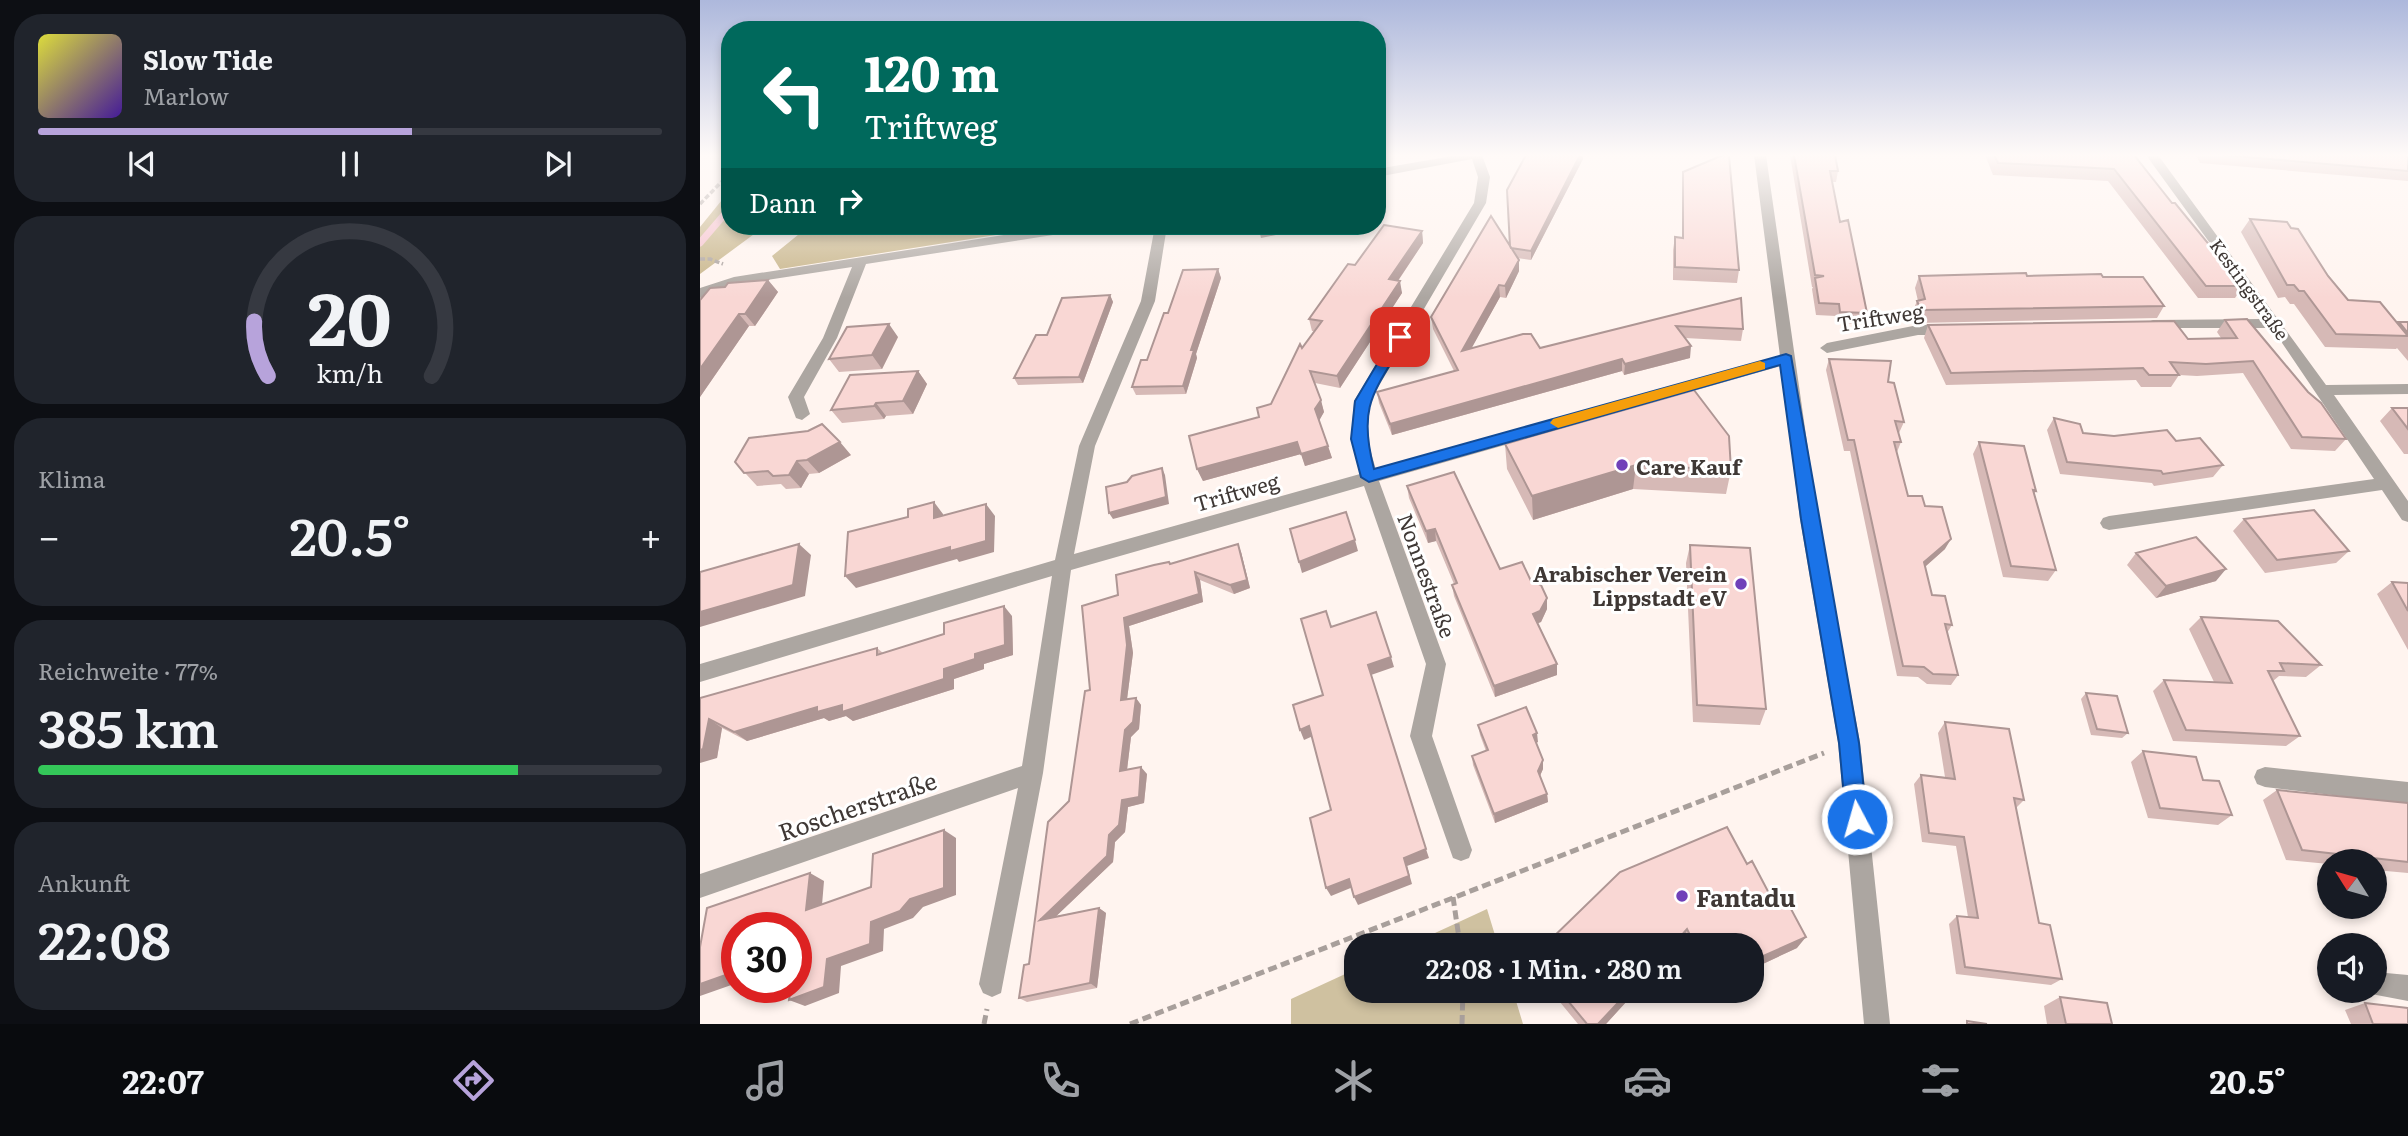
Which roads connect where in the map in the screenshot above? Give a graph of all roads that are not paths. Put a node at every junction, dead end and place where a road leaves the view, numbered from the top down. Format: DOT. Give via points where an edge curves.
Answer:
graph roads {
  1 [pos="1480,203"];
  2 [pos="1766,203"];
  3 [pos="2187,203"];
  4 [pos="1027,235"];
  5 [pos="1159,235"];
  6 [pos="861,261"];
  7 [pos="700,294"];
  8 [pos="2276,323"];
  9 [pos="2138,326"];
  10 [pos="1960,329"];
  11 [pos="1827,348"];
  12 [pos="1786,359"];
  13 [pos="2408,389"];
  14 [pos="2323,390"];
  15 [pos="802,414"];
  16 [pos="1369,477"];
  17 [pos="2387,483"];
  18 [pos="2408,515"];
  19 [pos="2109,523"];
  20 [pos="1063,565"];
  21 [pos="700,673"];
  22 [pos="1032,774"];
  23 [pos="2265,777"];
  24 [pos="2408,793"];
  25 [pos="1461,850"];
  26 [pos="700,886"];
  27 [pos="992,984"];
  28 [pos="2387,986"];
  29 [pos="2408,988"];
  30 [pos="1877,1024"];
  1 -- 16 [label="street, Nonnestraße" via="1362,401 1359,439"];
  2 -- 12 [label="street"];
  3 -- 8 [label="street, Kestingstraße"];
  4 -- 6 [label="street"];
  5 -- 20 [label="street" via="1148,301 1087,446"];
  6 -- 7 [label="street" via="734,281"];
  6 -- 15 [label="street" via="830,338 796,397"];
  8 -- 9 [label="street"];
  8 -- 14 [label="street, Kestingstraße"];
  10 -- 11 [label="street, Triftweg" via="1918,330"];
  12 -- 16 [label="street, Triftweg"];
  12 -- 30 [label="street" via="1849,743"];
  13 -- 14 [label="street"];
  14 -- 17 [label="street, Kestingstraße"];
  16 -- 20 [label="street, Triftweg"];
  16 -- 25 [label="street, Nonnestraße" via="1436,664 1421,736"];
  17 -- 18 [label="street, Kestingstraße"];
  17 -- 19 [label="street"];
  20 -- 21 [label="street, Triftweg"];
  20 -- 22 [label="street"];
  22 -- 26 [label="street, Roscherstraße"];
  22 -- 27 [label="street"];
  23 -- 24 [label="street"];
  28 -- 29 [label="street"];
}
